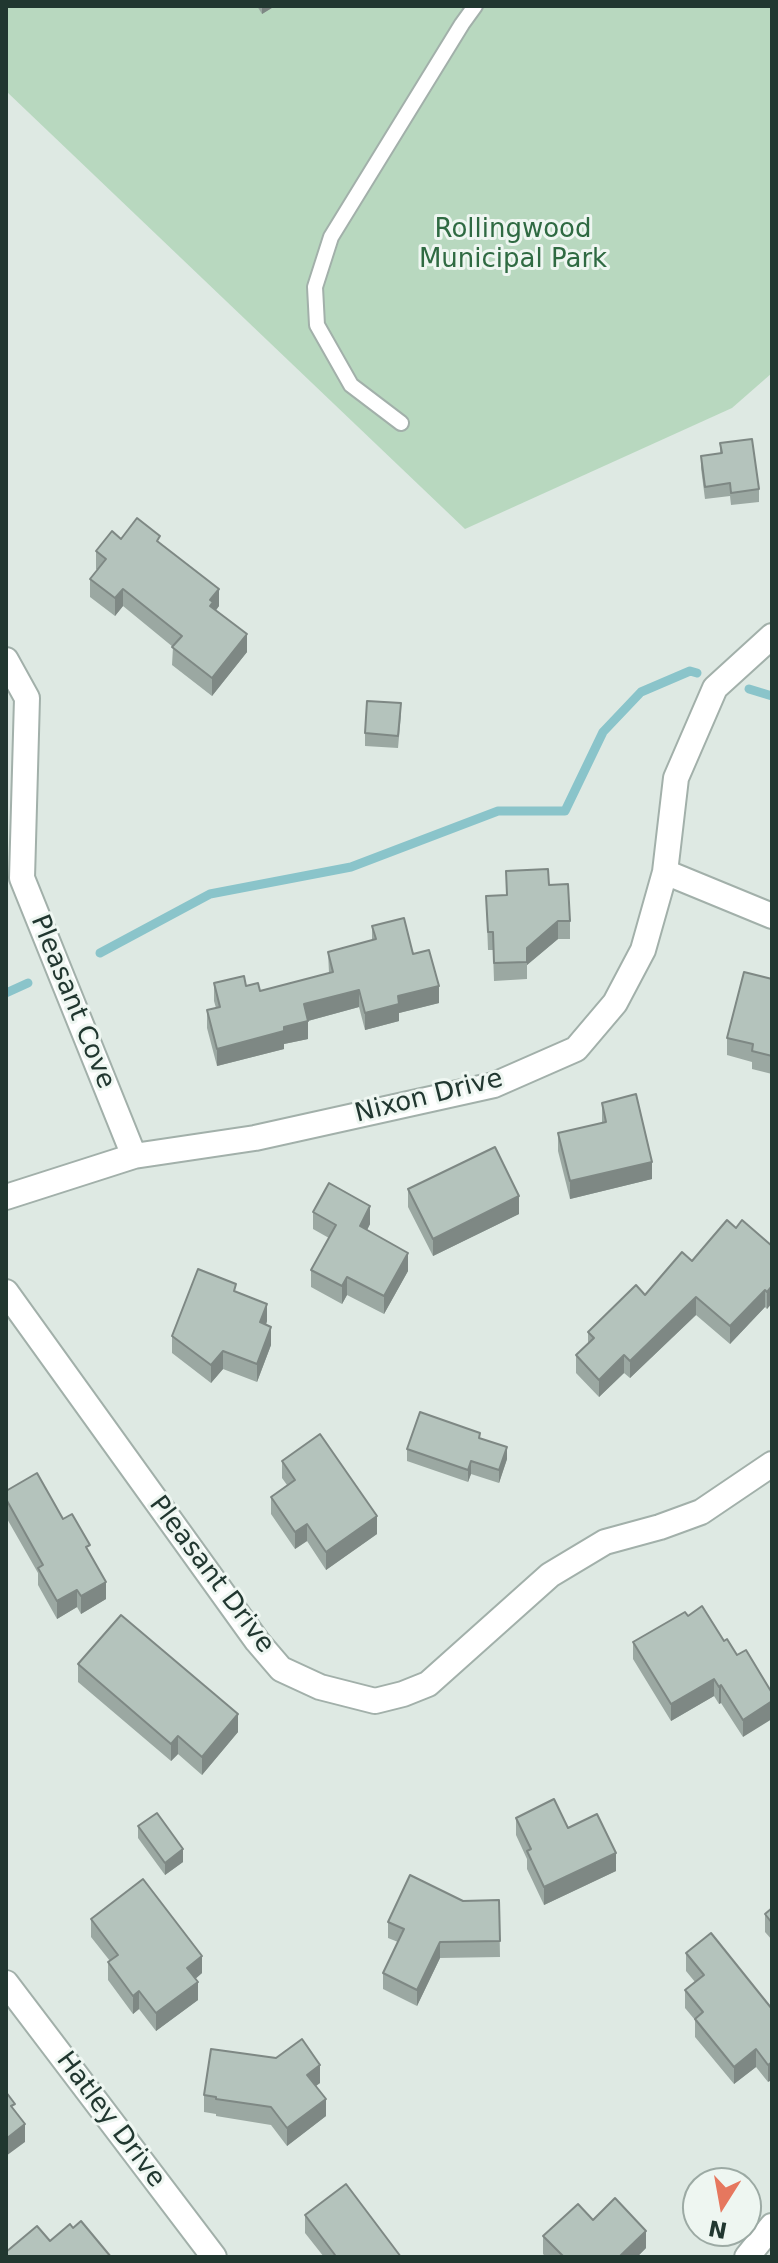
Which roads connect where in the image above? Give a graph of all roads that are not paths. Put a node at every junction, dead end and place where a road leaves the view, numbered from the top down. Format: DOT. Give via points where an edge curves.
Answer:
graph roads {
  1 [pos="475,6"];
  2 [pos="401,423"];
  3 [pos="772,636"];
  4 [pos="6,660"];
  5 [pos="665,872"];
  6 [pos="772,916"];
  7 [pos="134,1156"];
  8 [pos="6,1197"];
  9 [pos="6,1292"];
  10 [pos="772,1464"];
  11 [pos="6,1983"];
  12 [pos="772,2226"];
  13 [pos="214,2257"];
  14 [pos="747,2257"];
  1 -- 2 [label="lane" via="331,237 315,287 317,325 351,385"];
  3 -- 5 [label="street, Nixon Drive" via="715,688 676,778"];
  4 -- 7 [label="street, Pleasant Cove" via="27,698 22,878"];
  5 -- 6 [label="street"];
  5 -- 7 [label="street, Nixon Drive" via="643,950 615,1003 576,1049 494,1085 255,1138"];
  7 -- 8 [label="street, Nixon Drive"];
  9 -- 10 [label="street, Pleasant Drive" via="281,1669 320,1687 375,1701 428,1684 550,1575 605,1542 701,1512"];
  11 -- 13 [label="street, Hatley Drive"];
  12 -- 14 [label="street"];
}
